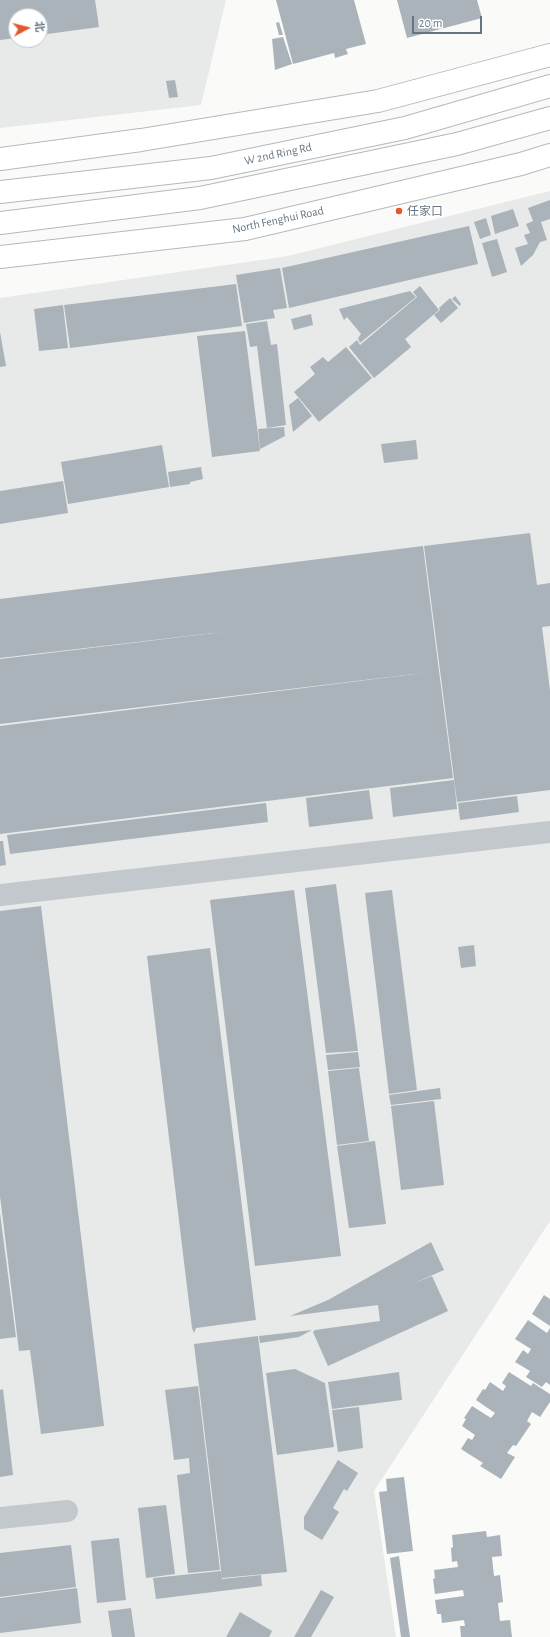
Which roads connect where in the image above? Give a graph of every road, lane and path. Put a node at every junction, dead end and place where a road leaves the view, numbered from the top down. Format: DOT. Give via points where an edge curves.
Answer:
graph roads {
  1 [pos="550,55"];
  2 [pos="550,86"];
  3 [pos="550,118"];
  4 [pos="550,155"];
  5 [pos="0,159"];
  6 [pos="0,192"];
  7 [pos="0,223"];
  8 [pos="0,257"];
  9 [pos="550,832"];
  10 [pos="0,895"];
  11 [pos="68,1511"];
  12 [pos="0,1518"];
  1 -- 5 [label="main road" via="378,101 141,140"];
  2 -- 6 [label="main road, W 2nd Ring Rd" via="405,128 211,168"];
  3 -- 7 [label="main road" via="457,144 200,198"];
  4 -- 8 [label="main road, North Fenghui Road" via="245,229"];
  9 -- 10 [label="street"];
  11 -- 12 [label="street"];
}
